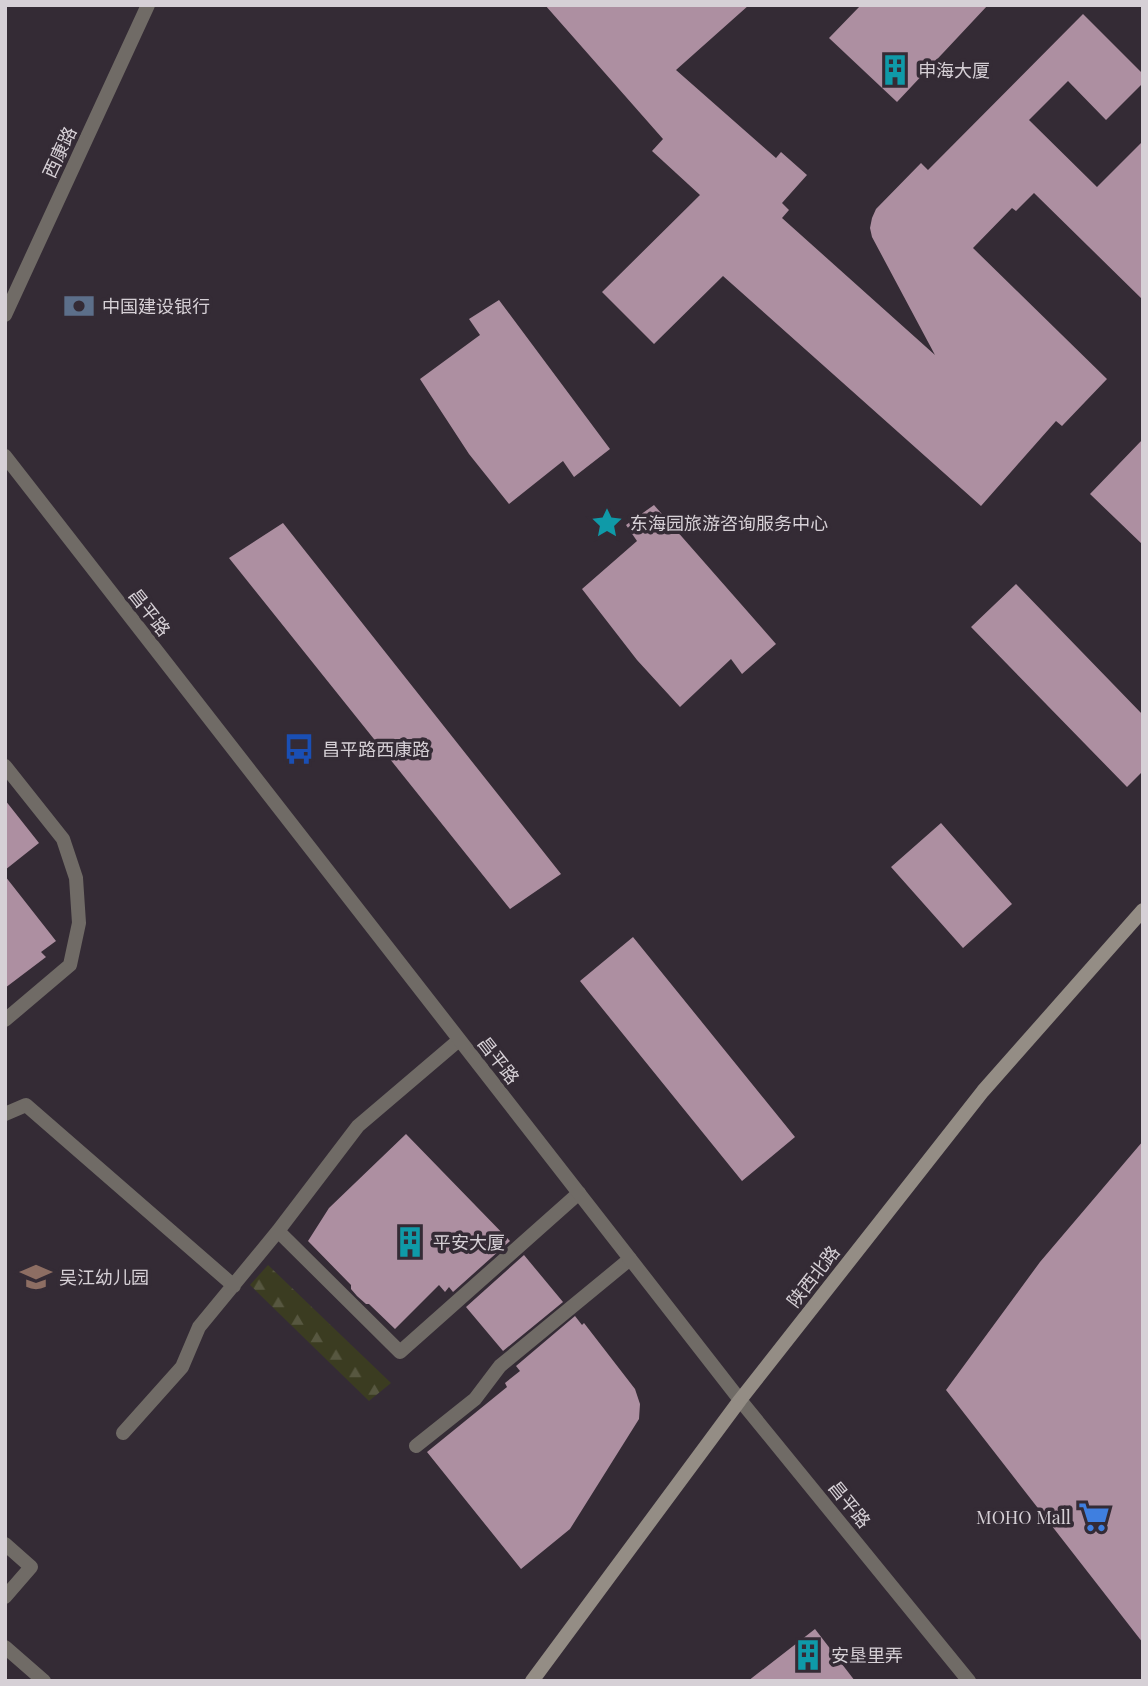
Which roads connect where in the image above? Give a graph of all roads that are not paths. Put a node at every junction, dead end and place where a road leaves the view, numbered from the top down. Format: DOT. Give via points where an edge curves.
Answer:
graph roads {
  1 [pos="148,5"];
  2 [pos="5,315"];
  3 [pos="5,456"];
  4 [pos="5,766"];
  5 [pos="1143,911"];
  6 [pos="5,1020"];
  7 [pos="459,1040"];
  8 [pos="5,1114"];
  9 [pos="579,1194"];
  10 [pos="278,1231"];
  11 [pos="630,1259"];
  12 [pos="233,1286"];
  13 [pos="740,1400"];
  14 [pos="123,1433"];
  15 [pos="416,1446"];
  16 [pos="5,1544"];
  17 [pos="5,1597"];
  18 [pos="5,1647"];
  19 [pos="44,1681"];
  20 [pos="532,1681"];
  21 [pos="969,1681"];
  1 -- 2 [label="street, 西康路"];
  3 -- 7 [label="street, 昌平路"];
  4 -- 6 [label="street" via="63,839 76,878 79,923 70,965"];
  5 -- 13 [label="main road, 陕西北路" via="984,1091"];
  7 -- 9 [label="street, 昌平路"];
  7 -- 10 [label="street" via="358,1126"];
  8 -- 12 [label="street" via="26,1105"];
  9 -- 10 [label="street" via="400,1352"];
  9 -- 11 [label="street, 昌平路"];
  10 -- 12 [label="street"];
  11 -- 13 [label="street, 昌平路"];
  11 -- 15 [label="street" via="500,1366 475,1399"];
  12 -- 14 [label="street" via="199,1327 181,1367"];
  13 -- 20 [label="main road, 陕西北路"];
  13 -- 21 [label="street, 昌平路"];
  16 -- 17 [label="street" via="31,1567"];
  18 -- 19 [label="street"];
}
